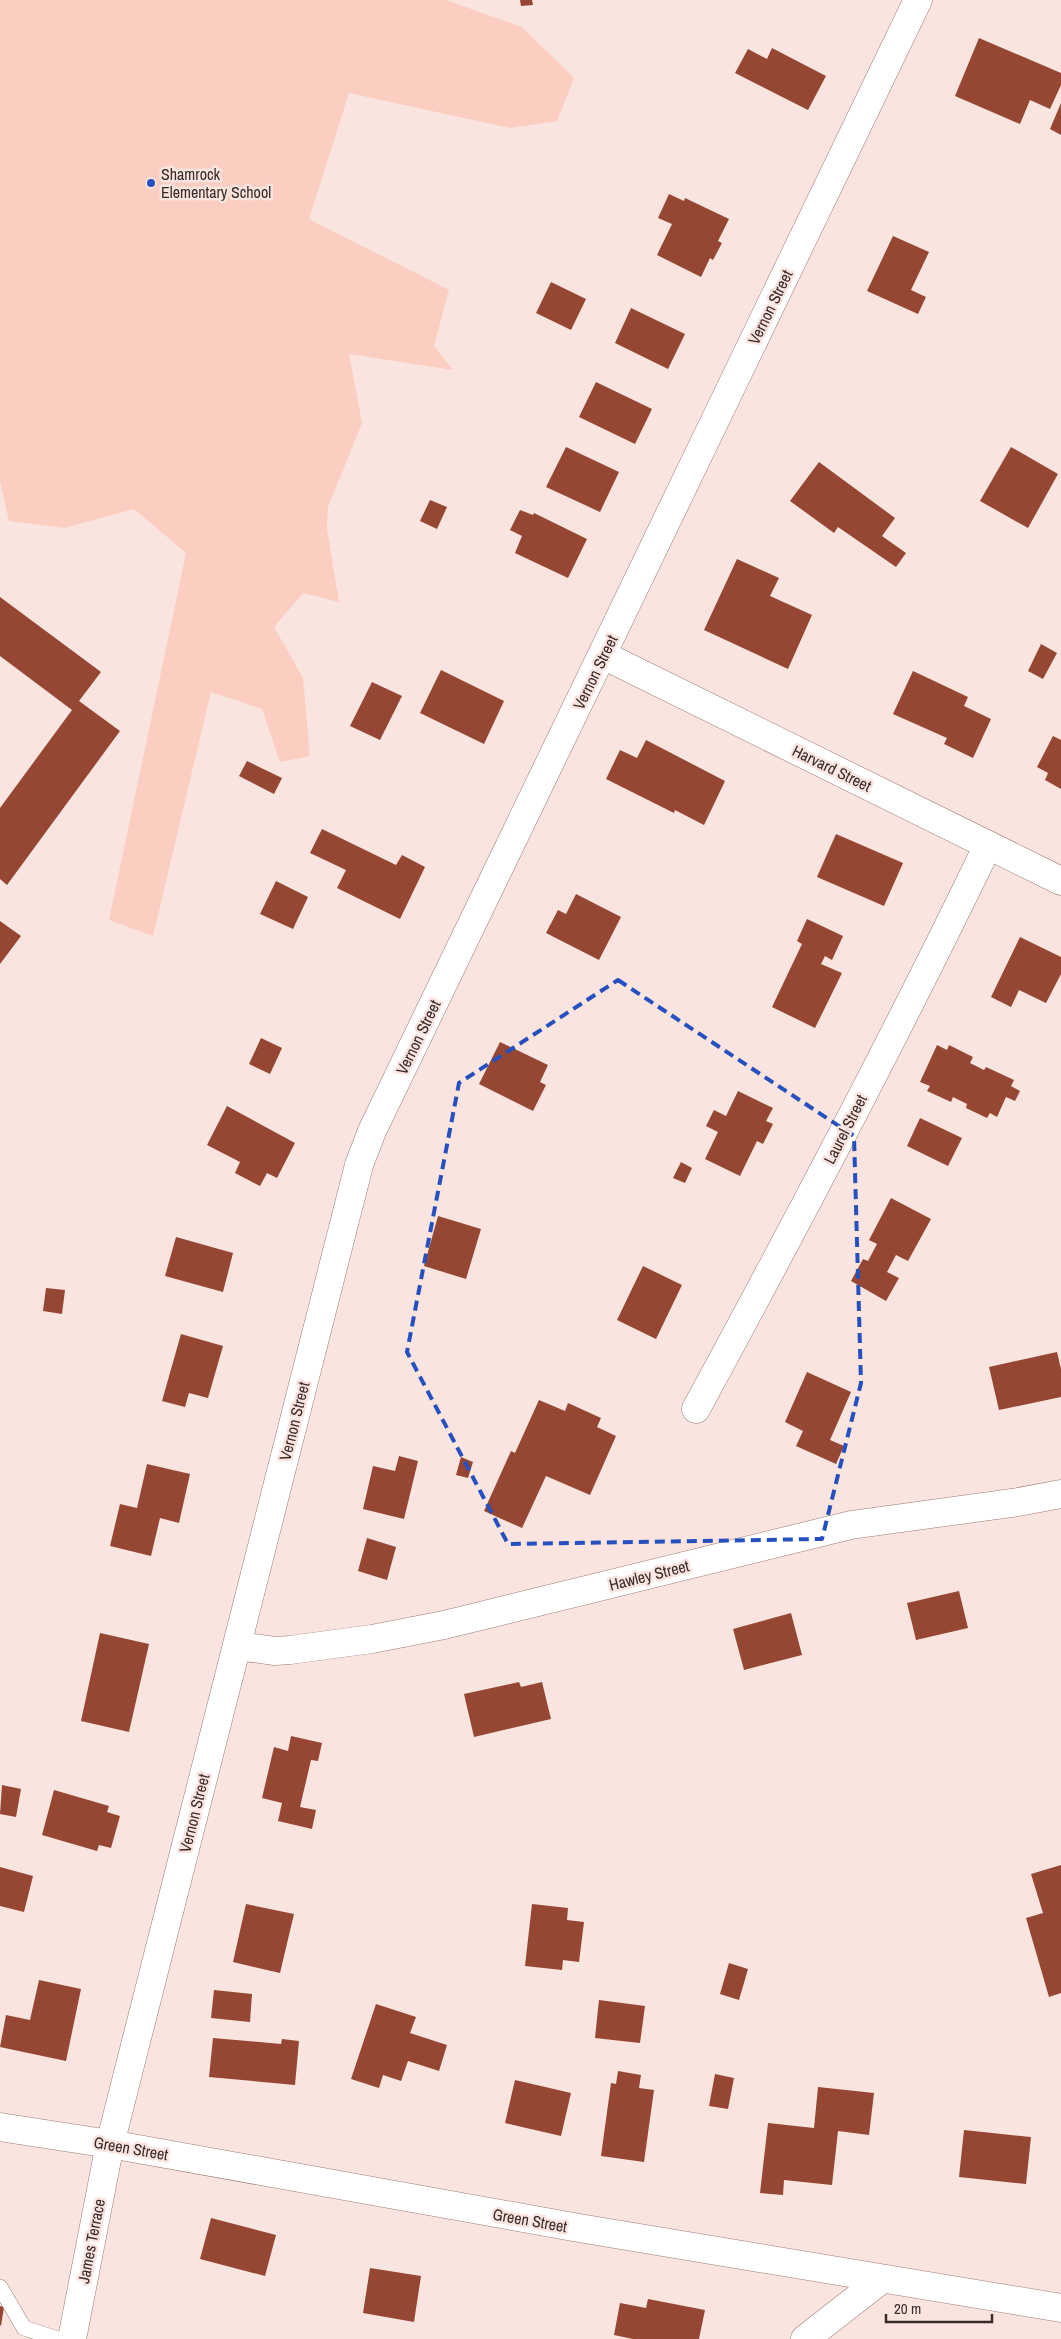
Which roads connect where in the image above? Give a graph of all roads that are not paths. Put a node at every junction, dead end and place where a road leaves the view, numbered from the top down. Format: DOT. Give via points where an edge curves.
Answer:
graph roads {
  1 [pos="918,0"];
  2 [pos="603,655"];
  3 [pos="988,845"];
  4 [pos="1061,881"];
  5 [pos="696,1409"];
  6 [pos="1061,1494"];
  7 [pos="237,1646"];
  8 [pos="0,2127"];
  9 [pos="110,2144"];
  10 [pos="882,2279"];
  11 [pos="0,2286"];
  12 [pos="1061,2308"];
  13 [pos="58,2339"];
  14 [pos="72,2339"];
  15 [pos="805,2339"];
  1 -- 2 [label="street, Vernon Street"];
  2 -- 3 [label="street, Harvard Street"];
  2 -- 7 [label="street, Vernon Street" via="372,1130 359,1165"];
  3 -- 4 [label="street, Harvard Street"];
  3 -- 5 [label="street, Laurel Street" via="913,999"];
  6 -- 7 [label="street, Hawley Street" via="851,1525 408,1633 290,1650"];
  7 -- 9 [label="street, Vernon Street"];
  8 -- 9 [label="street, Green Street"];
  9 -- 10 [label="street, Green Street"];
  9 -- 14 [label="street, James Terrace"];
  10 -- 12 [label="street, Green Street"];
  10 -- 15 [label="street"];
  11 -- 13 [label="lane" via="24,2328"];
}
